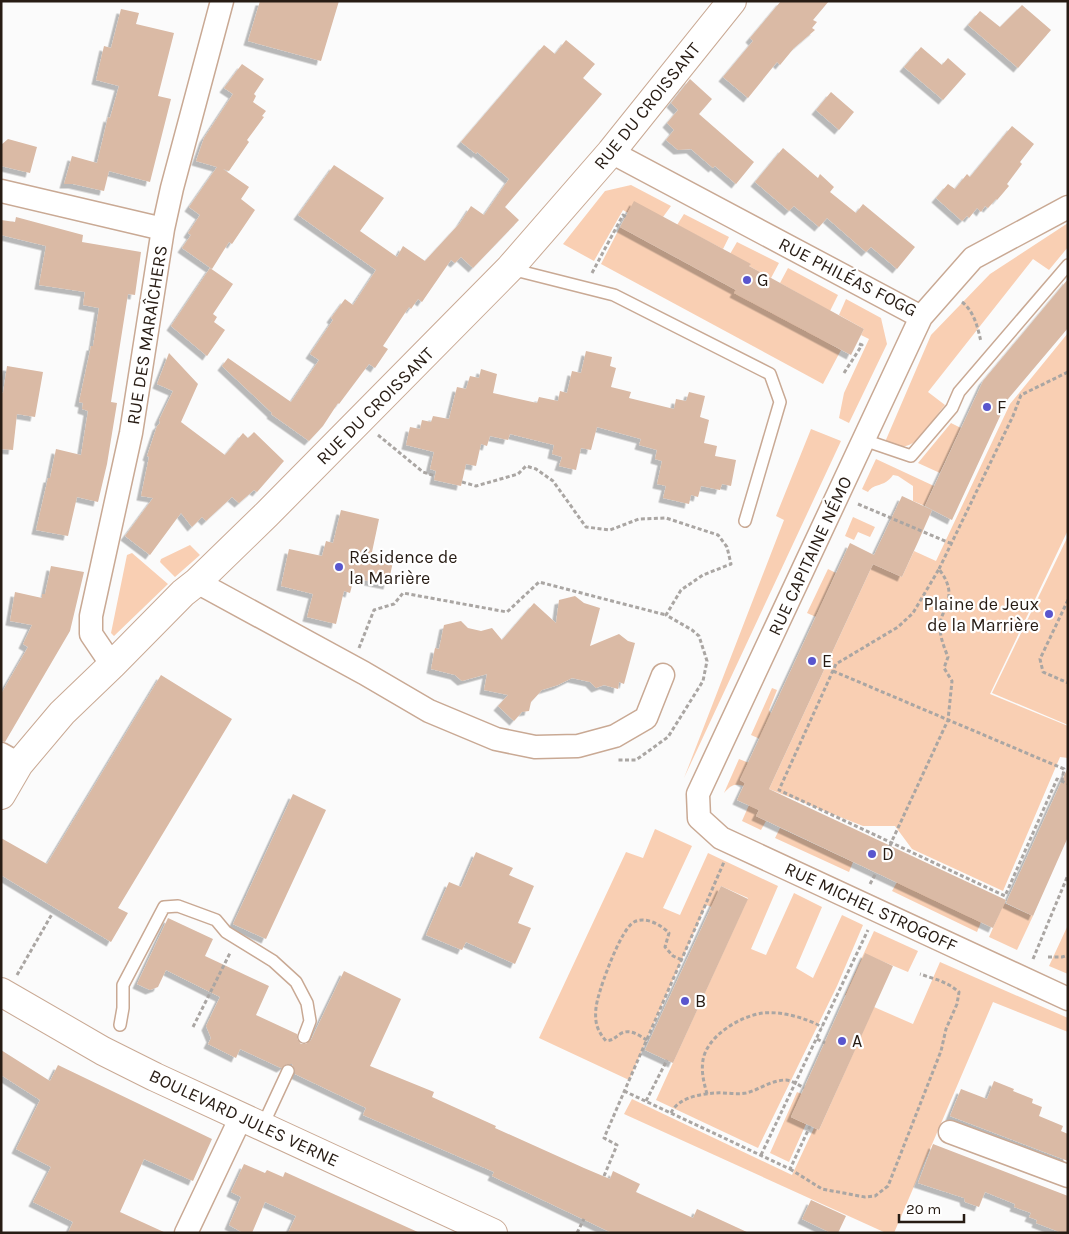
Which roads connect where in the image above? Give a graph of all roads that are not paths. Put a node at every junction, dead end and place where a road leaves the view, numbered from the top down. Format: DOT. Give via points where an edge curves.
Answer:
graph roads {
  1 [pos="222,1"];
  2 [pos="732,1"];
  3 [pos="611,152"];
  4 [pos="1,191"];
  5 [pos="1068,207"];
  6 [pos="163,229"];
  7 [pos="1068,265"];
  8 [pos="510,268"];
  9 [pos="921,317"];
  10 [pos="864,440"];
  11 [pos="745,522"];
  12 [pos="197,582"];
  13 [pos="112,665"];
  14 [pos="664,675"];
  15 [pos="10,759"];
  16 [pos="698,794"];
  17 [pos="1,795"];
  18 [pos="3,994"];
  19 [pos="1068,999"];
  20 [pos="120,1025"];
  21 [pos="304,1037"];
  22 [pos="288,1071"];
  23 [pos="252,1122"];
  24 [pos="950,1132"];
  25 [pos="1068,1176"];
  26 [pos="194,1230"];
  27 [pos="493,1233"];
  1 -- 6 [label="street, RUE DES MARAÎCHERS"];
  2 -- 3 [label="street, RUE DU CROISSANT"];
  3 -- 8 [label="street, RUE DU CROISSANT"];
  3 -- 9 [label="street, RUE PHILÉAS FOGG"];
  4 -- 6 [label="street"];
  5 -- 9 [label="street, RUE PHILÉAS FOGG" via="972,258"];
  6 -- 13 [label="street, RUE DES MARAÎCHERS" via="131,433 91,616 91,634"];
  7 -- 10 [label="lane" via="959,392 952,408 911,456"];
  8 -- 11 [label="lane" via="614,295 770,374 780,402"];
  8 -- 12 [label="street, RUE DU CROISSANT"];
  9 -- 10 [label="street, RUE CAPITAINE NÉMO"];
  10 -- 16 [label="street, RUE CAPITAINE NÉMO"];
  12 -- 13 [label="street, RUE DU CROISSANT"];
  12 -- 14 [label="street" via="429,711 496,738 535,747 578,746 615,736 646,718"];
  13 -- 15 [label="street, RUE DU CROISSANT"];
  15 -- 17 [label="street, RUE DU CROISSANT"];
  16 -- 19 [label="street, RUE MICHEL STROGOFF" via="700,818 721,838"];
  18 -- 23 [label="street, BOULEVARD JULES VERNE" via="103,1051"];
  20 -- 21 [label="lane" via="123,985 164,907 178,906 216,920 226,932 272,961 296,982 308,1003 310,1021"];
  22 -- 23 [label="lane"];
  23 -- 26 [label="street"];
  23 -- 27 [label="street, BOULEVARD JULES VERNE"];
  24 -- 25 [label="street"];
}
